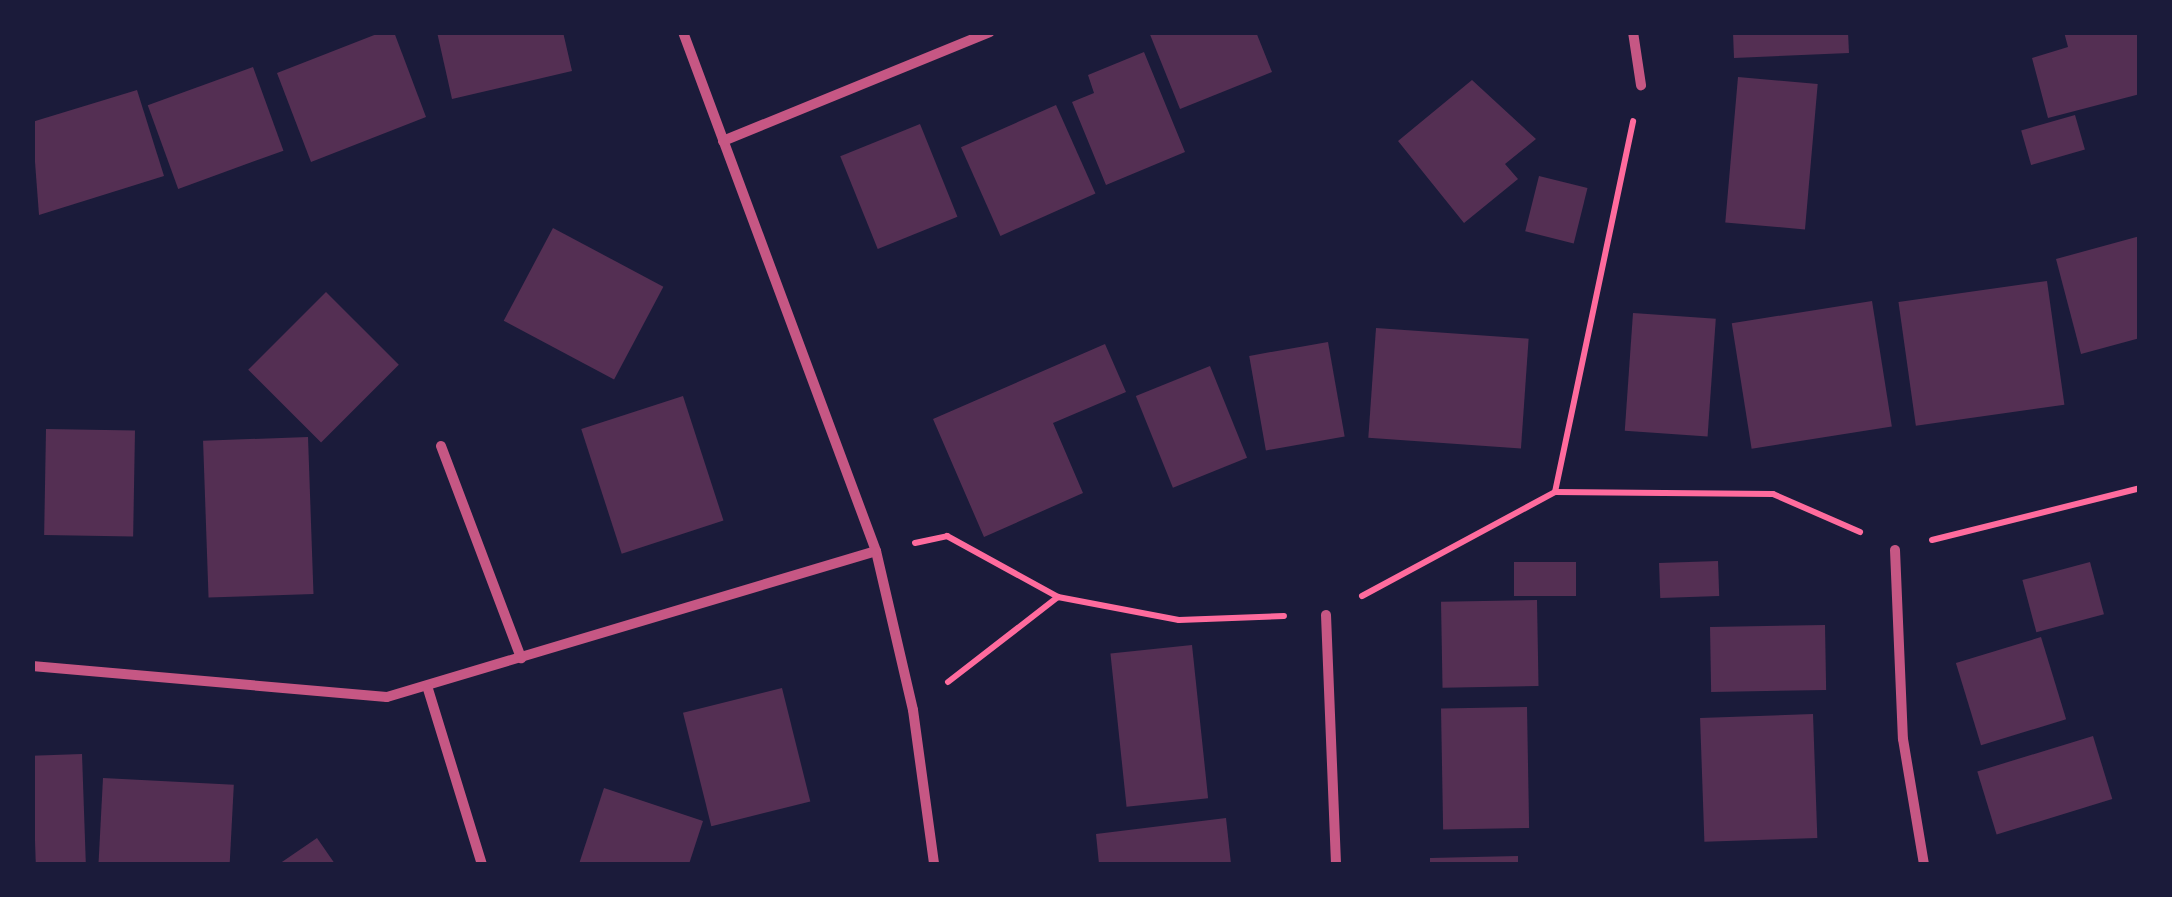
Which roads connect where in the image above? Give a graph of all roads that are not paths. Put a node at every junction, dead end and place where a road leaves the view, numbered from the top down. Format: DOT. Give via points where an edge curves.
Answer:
graph roads {
  1 [pos="683,32"];
  2 [pos="990,32"];
  3 [pos="1632,32"];
  4 [pos="1641,84"];
  5 [pos="723,140"];
  6 [pos="441,446"];
  7 [pos="1895,550"];
  8 [pos="876,551"];
  9 [pos="1326,615"];
  10 [pos="521,658"];
  11 [pos="32,666"];
  12 [pos="428,689"];
  13 [pos="482,864"];
  14 [pos="934,864"];
  15 [pos="1336,864"];
  16 [pos="1924,864"];
  1 -- 5 [label="street"];
  2 -- 5 [label="street"];
  3 -- 4 [label="street"];
  5 -- 8 [label="street"];
  6 -- 10 [label="street"];
  7 -- 16 [label="street" via="1904,740"];
  8 -- 10 [label="street"];
  8 -- 14 [label="street" via="913,710"];
  9 -- 15 [label="street"];
  10 -- 12 [label="street"];
  11 -- 12 [label="street" via="326,697"];
  12 -- 13 [label="street"];
}
